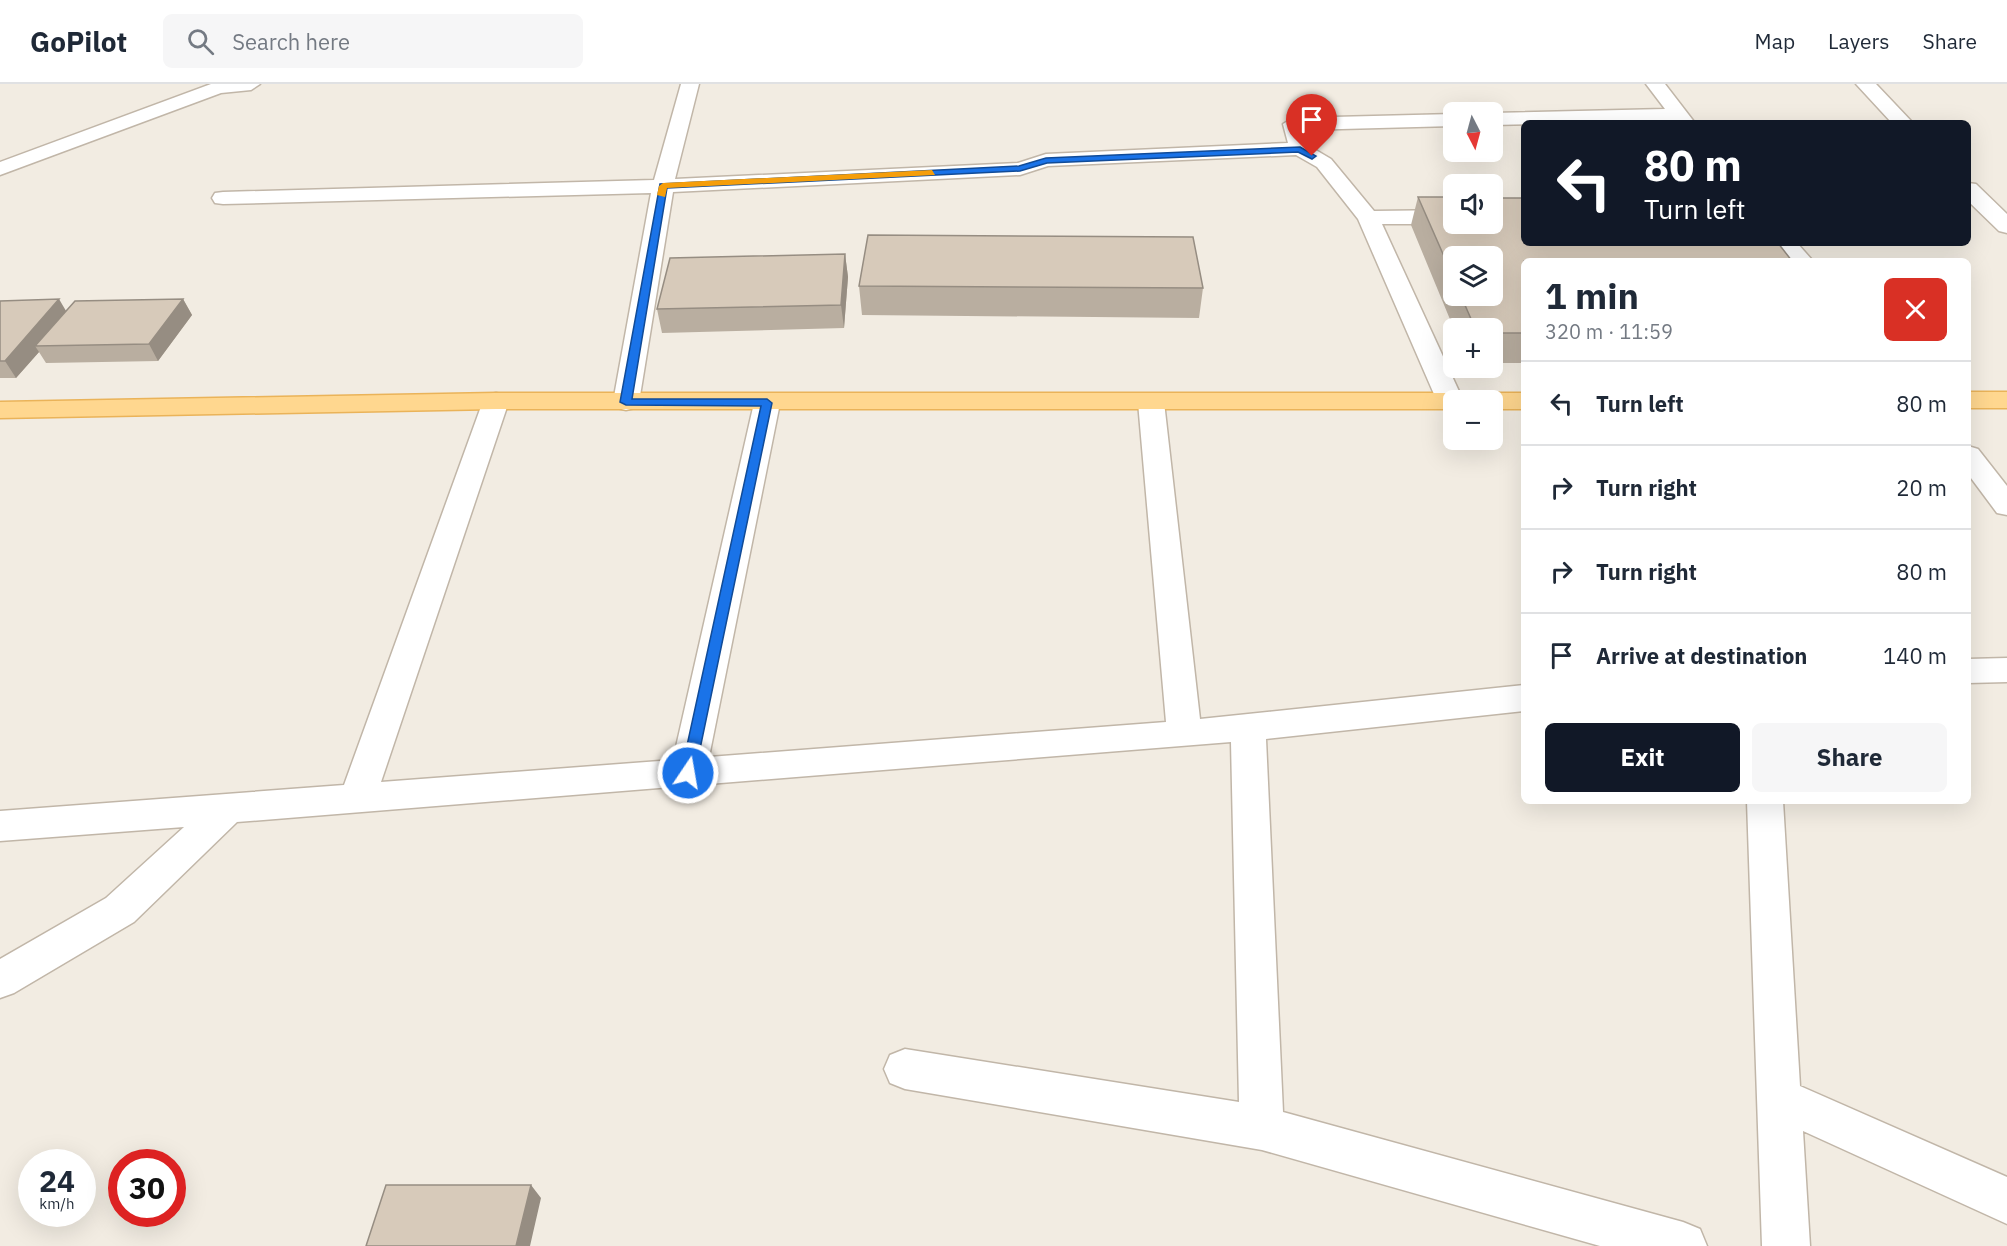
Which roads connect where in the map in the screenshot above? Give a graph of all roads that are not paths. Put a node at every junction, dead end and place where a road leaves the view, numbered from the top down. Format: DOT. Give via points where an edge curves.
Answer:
graph roads {
  1 [pos="251,84"];
  2 [pos="690,84"];
  3 [pos="1655,84"];
  4 [pos="1865,84"];
  5 [pos="1503,119"];
  6 [pos="1682,119"];
  7 [pos="1443,120"];
  8 [pos="1900,120"];
  9 [pos="1300,149"];
  10 [pos="0,169"];
  11 [pos="663,186"];
  12 [pos="1971,192"];
  13 [pos="223,198"];
  14 [pos="1443,217"];
  15 [pos="1368,218"];
  16 [pos="2007,226"];
  17 [pos="1787,246"];
  18 [pos="1798,258"];
  19 [pos="1447,390"];
  20 [pos="1971,400"];
  21 [pos="2007,400"];
  22 [pos="496,401"];
  23 [pos="1443,401"];
  24 [pos="1503,401"];
  25 [pos="1521,401"];
  26 [pos="626,402"];
  27 [pos="1151,402"];
  28 [pos="767,403"];
  29 [pos="0,410"];
  30 [pos="1971,459"];
  31 [pos="2007,506"];
  32 [pos="2007,670"];
  33 [pos="1971,671"];
  34 [pos="1521,698"];
  35 [pos="1248,727"];
  36 [pos="1184,734"];
  37 [pos="688,773"];
  38 [pos="357,798"];
  39 [pos="1765,804"];
  40 [pos="228,808"];
  41 [pos="0,826"];
  42 [pos="0,980"];
  43 [pos="905,1070"];
  44 [pos="1779,1098"];
  45 [pos="1262,1128"];
  46 [pos="2007,1201"];
  47 [pos="1683,1246"];
  48 [pos="1786,1246"];
  1 -- 10 [label="street" via="218,88"];
  2 -- 11 [label="street"];
  3 -- 6 [label="street"];
  4 -- 8 [label="street"];
  5 -- 6 [label="street"];
  7 -- 9 [label="street" via="1293,124"];
  9 -- 11 [label="street" via="1046,160 1020,168"];
  9 -- 15 [label="street" via="1324,163"];
  11 -- 13 [label="street"];
  11 -- 26 [label="street"];
  12 -- 16 [label="street"];
  14 -- 15 [label="street"];
  15 -- 19 [label="street"];
  17 -- 18 [label="street"];
  20 -- 21 [label="main road"];
  22 -- 26 [label="main road"];
  22 -- 29 [label="main road"];
  22 -- 38 [label="street"];
  23 -- 27 [label="main road"];
  24 -- 25 [label="main road"];
  26 -- 28 [label="main road"];
  27 -- 28 [label="main road"];
  27 -- 36 [label="street"];
  28 -- 37 [label="street"];
  30 -- 31 [label="street"];
  32 -- 33 [label="street"];
  34 -- 35 [label="street"];
  35 -- 36 [label="street"];
  35 -- 45 [label="street"];
  36 -- 37 [label="street"];
  37 -- 38 [label="street"];
  38 -- 40 [label="street"];
  39 -- 44 [label="street"];
  40 -- 41 [label="street"];
  40 -- 42 [label="street" via="120,910"];
  43 -- 45 [label="street"];
  44 -- 46 [label="street"];
  44 -- 48 [label="street"];
  45 -- 47 [label="street"];
}
